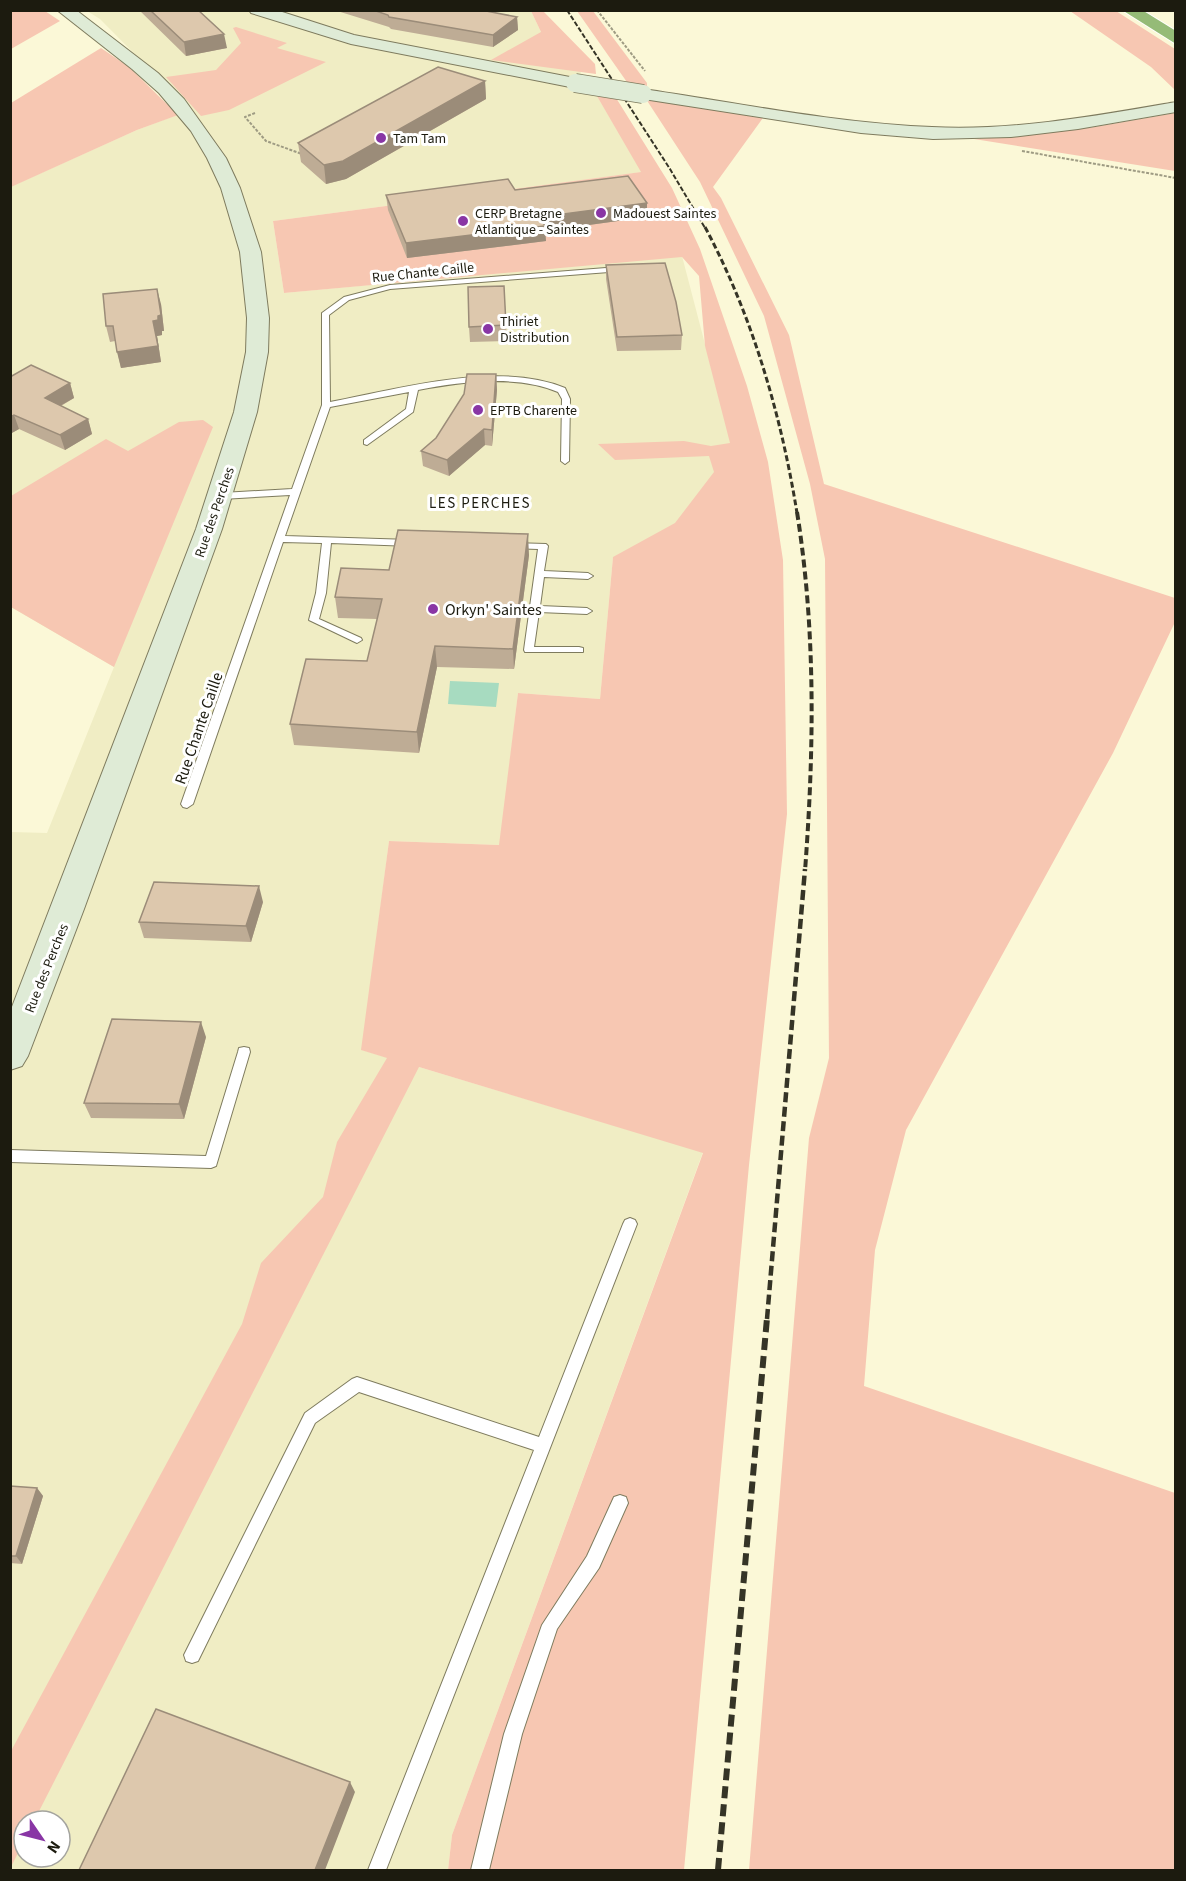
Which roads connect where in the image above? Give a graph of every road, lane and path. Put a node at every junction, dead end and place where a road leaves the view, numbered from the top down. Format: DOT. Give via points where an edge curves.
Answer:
graph roads {
  1 [pos="257,10"];
  2 [pos="597,10"];
  3 [pos="1130,10"];
  4 [pos="1153,10"];
  5 [pos="73,14"];
  6 [pos="1176,25"];
  7 [pos="1176,39"];
  8 [pos="648,94"];
  9 [pos="1176,107"];
  10 [pos="255,113"];
  11 [pos="1017,151"];
  12 [pos="302,154"];
  13 [pos="1176,178"];
  14 [pos="606,270"];
  15 [pos="414,389"];
  16 [pos="326,405"];
  17 [pos="367,442"];
  18 [pos="566,461"];
  19 [pos="296,492"];
  20 [pos="222,496"];
  21 [pos="280,539"];
  22 [pos="327,540"];
  23 [pos="423,543"];
  24 [pos="507,545"];
  25 [pos="539,574"];
  26 [pos="588,576"];
  27 [pos="535,609"];
  28 [pos="587,611"];
  29 [pos="357,640"];
  30 [pos="579,650"];
  31 [pos="187,804"];
  32 [pos="20,1009"];
  33 [pos="244,1052"];
  34 [pos="10,1056"];
  35 [pos="10,1156"];
  36 [pos="630,1224"];
  37 [pos="543,1446"];
  38 [pos="620,1503"];
  39 [pos="192,1655"];
  40 [pos="377,1870"];
  41 [pos="480,1870"];
  1 -- 8 [label="street, bridge" via="351,39"];
  2 -- 8 [label="path" via="656,85"];
  3 -- 7 [label="highway"];
  4 -- 6 [label="highway"];
  5 -- 20 [label="street, Rue des Perches" via="145,70 177,102 220,164 248,237 258,301 257,354 247,409"];
  8 -- 9 [label="street" via="861,127 933,133 1078,124"];
  10 -- 12 [label="path" via="245,117 266,141"];
  11 -- 13 [label="path"];
  14 -- 16 [label="lane, Rue Chante Caille" via="390,287 336,302 325,315"];
  15 -- 16 [label="lane"];
  15 -- 17 [label="lane" via="410,410"];
  15 -- 18 [label="lane" via="449,382 510,379 562,390 566,399"];
  16 -- 19 [label="lane, Rue Chante Caille"];
  19 -- 20 [label="lane"];
  19 -- 21 [label="lane, Rue Chante Caille"];
  20 -- 32 [label="street, Rue des Perches" via="57,941"];
  21 -- 22 [label="lane"];
  21 -- 31 [label="lane, Rue Chante Caille"];
  22 -- 23 [label="lane"];
  22 -- 29 [label="lane" via="314,620"];
  24 -- 25 [label="lane" via="543,546"];
  25 -- 26 [label="lane"];
  25 -- 27 [label="lane"];
  27 -- 28 [label="lane"];
  27 -- 30 [label="lane" via="529,650"];
  32 -- 34 [label="street, Rue des Perches"];
  33 -- 35 [label="lane" via="211,1162"];
  36 -- 37 [label="lane"];
  37 -- 39 [label="lane" via="357,1384 310,1418"];
  37 -- 40 [label="lane"];
  38 -- 41 [label="lane" via="593,1562 550,1624 513,1734"];
}
